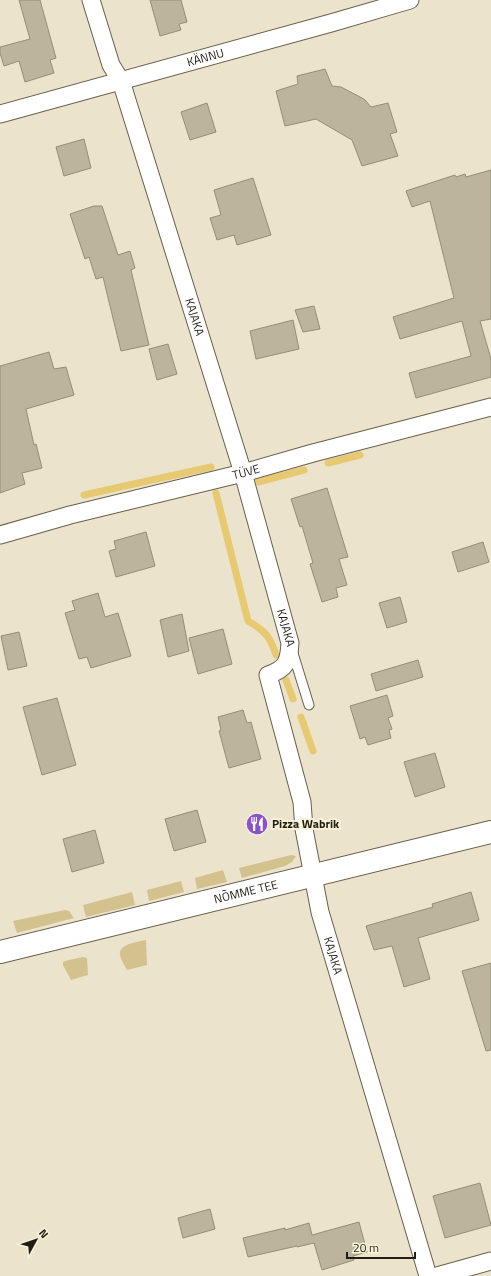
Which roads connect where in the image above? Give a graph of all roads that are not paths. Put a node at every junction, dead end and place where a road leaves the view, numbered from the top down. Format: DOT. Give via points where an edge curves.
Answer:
graph roads {
  1 [pos="91,0"];
  2 [pos="410,0"];
  3 [pos="121,81"];
  4 [pos="0,114"];
  5 [pos="491,407"];
  6 [pos="243,473"];
  7 [pos="0,534"];
  8 [pos="290,643"];
  9 [pos="309,705"];
  10 [pos="491,832"];
  11 [pos="313,875"];
  12 [pos="0,952"];
  13 [pos="491,1261"];
  14 [pos="428,1276"];
  15 [pos="437,1276"];
  1 -- 3 [label="street, KAJAKA" via="111,65"];
  2 -- 3 [label="street, KÄNNU"];
  3 -- 4 [label="street, KÄNNU"];
  3 -- 6 [label="street, KAJAKA"];
  5 -- 6 [label="street, TÜVE"];
  6 -- 7 [label="street, TÜVE"];
  6 -- 8 [label="street, KAJAKA"];
  8 -- 9 [label="lane"];
  8 -- 11 [label="street, KAJAKA" via="285,665 278,672 268,675 302,802 304,829"];
  10 -- 11 [label="street, NÕMME TEE"];
  11 -- 12 [label="street, NÕMME TEE"];
  11 -- 14 [label="street, KAJAKA" via="320,912"];
  13 -- 15 [label="street"];
}
